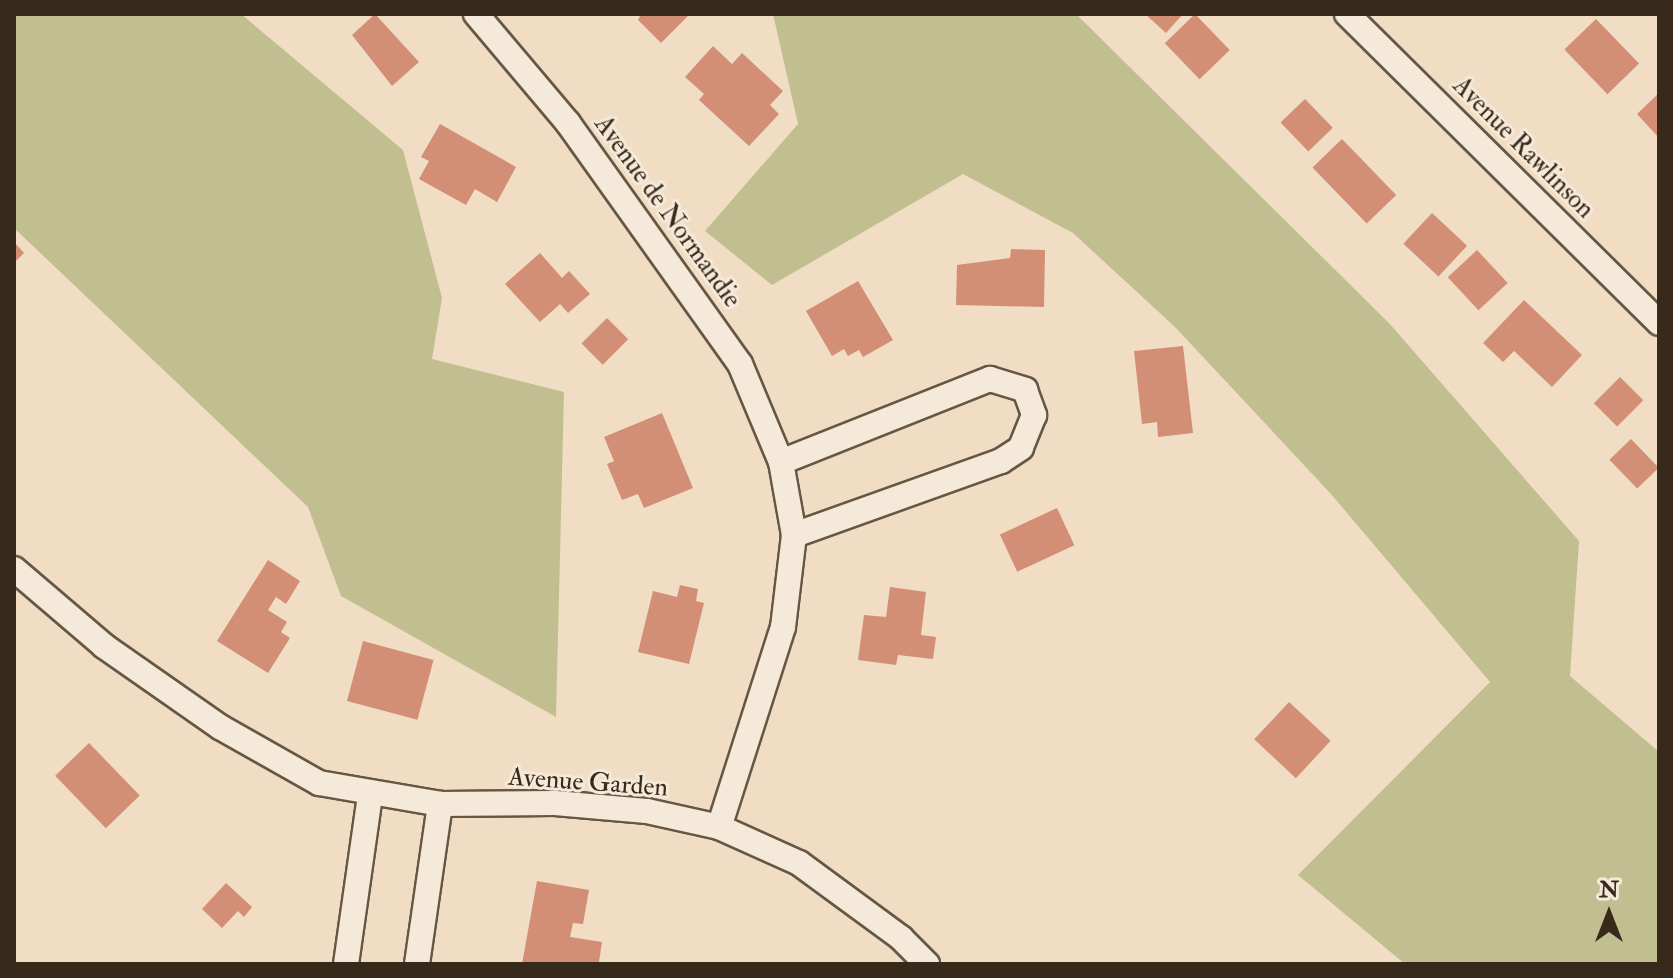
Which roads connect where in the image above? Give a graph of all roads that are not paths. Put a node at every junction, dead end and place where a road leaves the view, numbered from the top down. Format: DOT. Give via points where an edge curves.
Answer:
graph roads {
  1 [pos="476,14"];
  2 [pos="1347,14"];
  3 [pos="1659,323"];
  4 [pos="781,462"];
  5 [pos="794,535"];
  6 [pos="14,569"];
  7 [pos="370,795"];
  8 [pos="440,804"];
  9 [pos="719,827"];
  10 [pos="346,964"];
  11 [pos="417,964"];
  12 [pos="927,964"];
  1 -- 4 [label="street, Avenue de Normandie" via="568,123 740,364"];
  2 -- 3 [label="street, Avenue Rawlinson"];
  4 -- 5 [label="street, Avenue de Normandie"];
  4 -- 5 [label="street" via="990,379 1025,390 1034,415 1021,448 1001,461"];
  5 -- 9 [label="street, Avenue de Normandie" via="783,627"];
  6 -- 7 [label="street, Avenue Garden" via="104,646 220,727 319,783"];
  7 -- 8 [label="street, Avenue Garden"];
  7 -- 10 [label="street"];
  8 -- 9 [label="street, Avenue Garden" via="555,803 647,811"];
  8 -- 11 [label="street"];
  9 -- 12 [label="street, Avenue Garden" via="799,863 901,938"];
}
